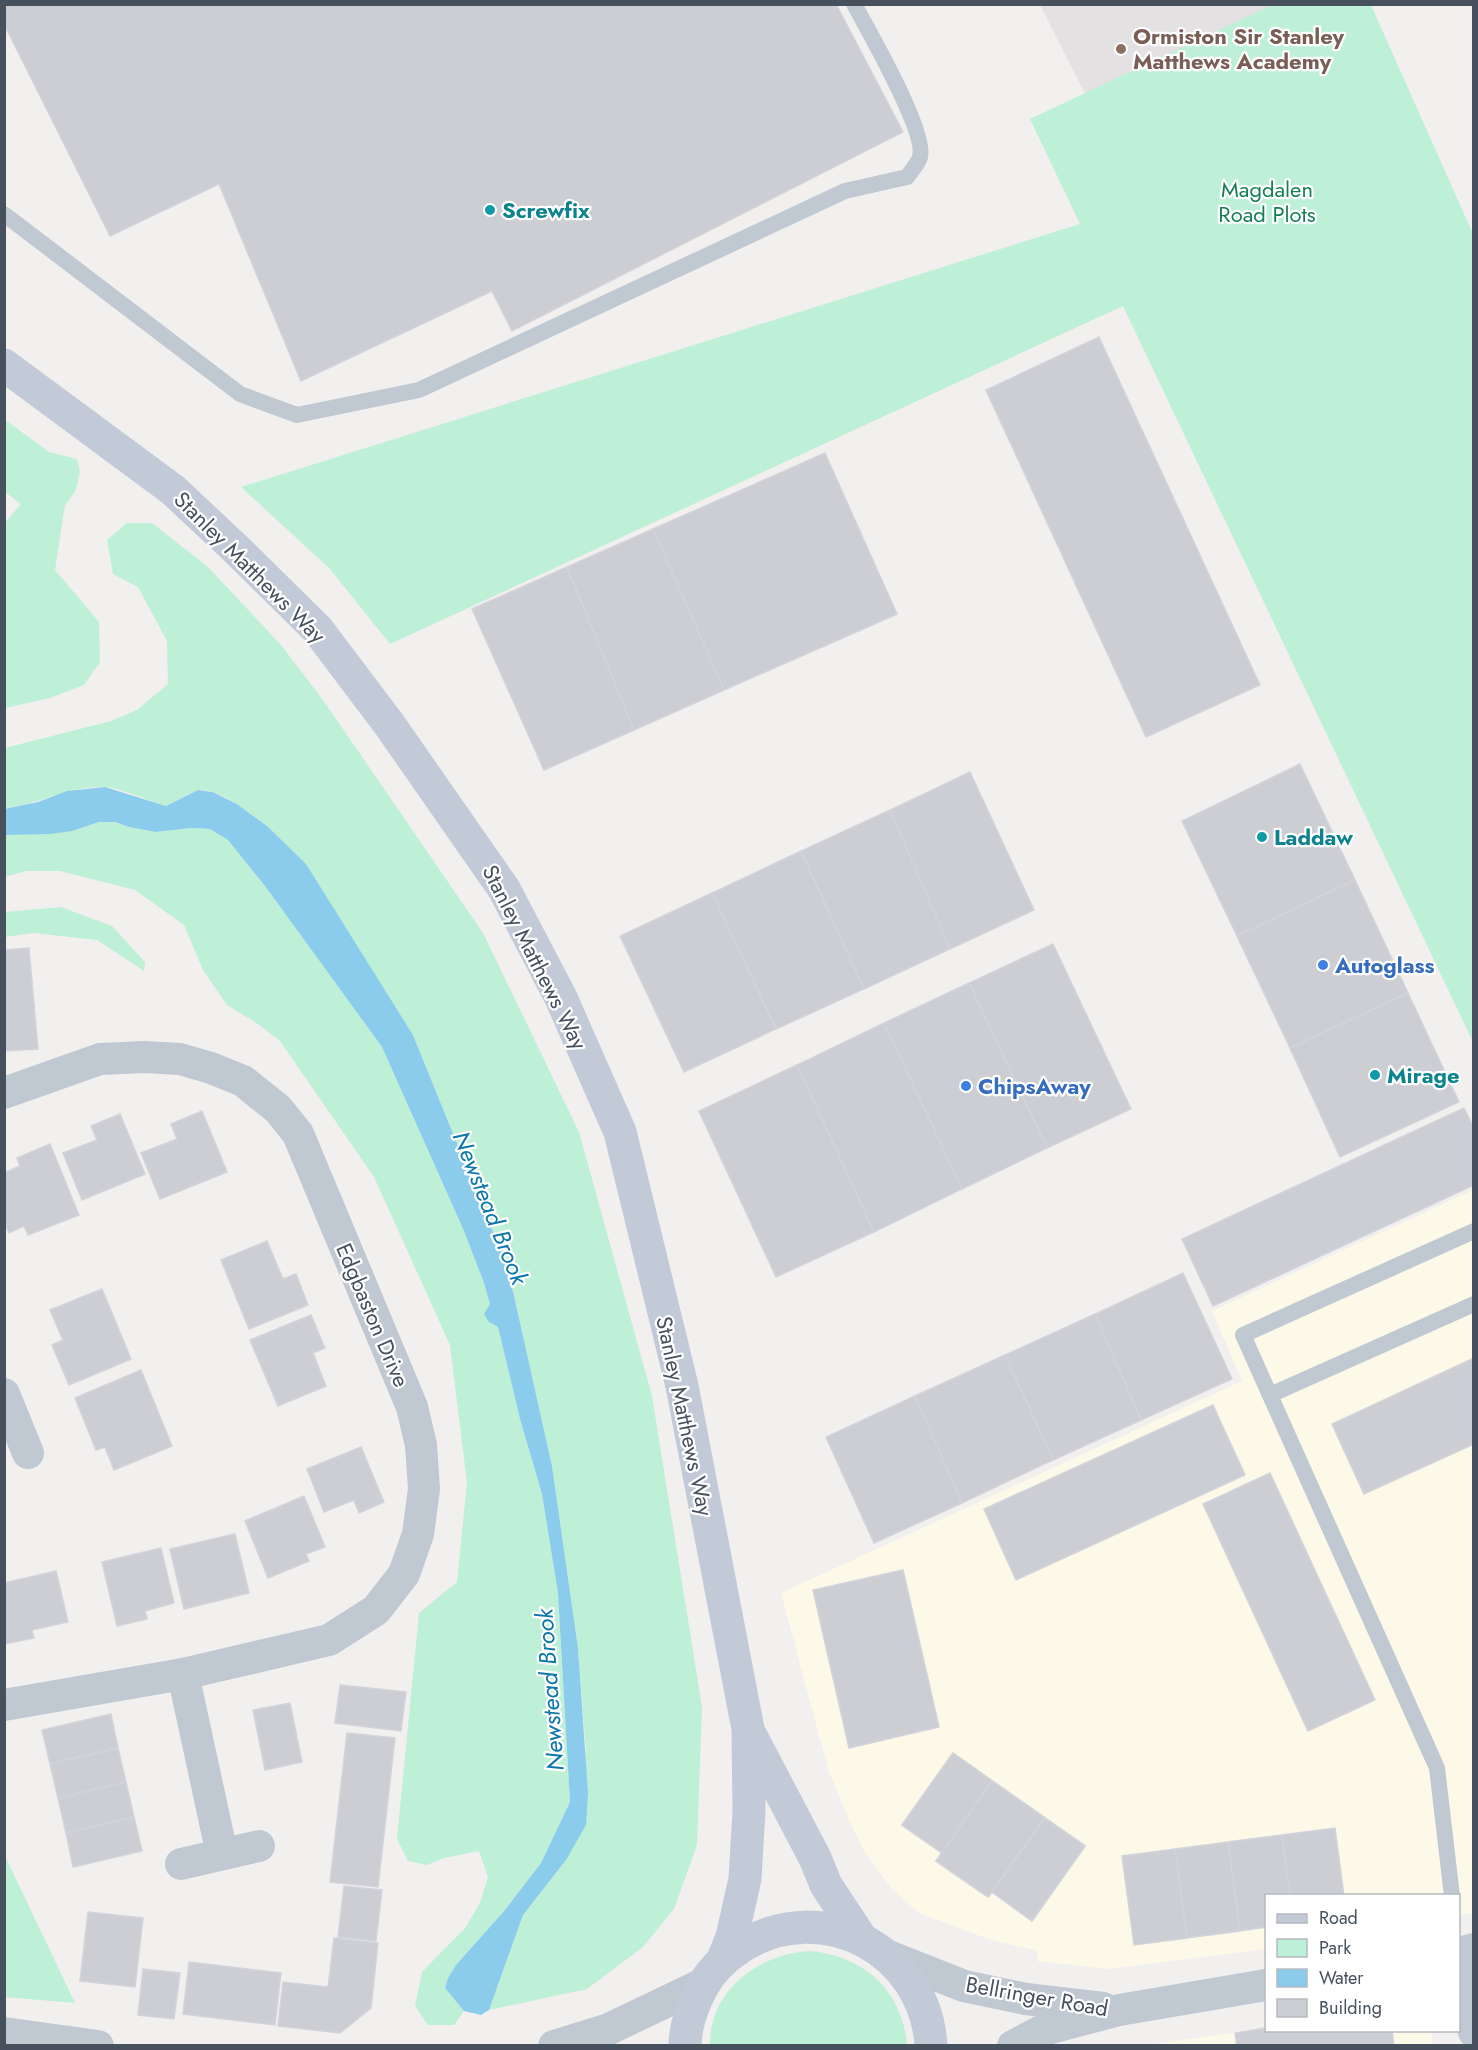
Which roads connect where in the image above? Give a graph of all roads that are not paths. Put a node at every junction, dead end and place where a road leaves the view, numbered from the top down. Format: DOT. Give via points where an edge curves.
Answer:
graph roads {
  1 [pos="854,4"];
  2 [pos="4,214"];
  3 [pos="4,365"];
  4 [pos="4,1093"];
  5 [pos="1473,1231"];
  6 [pos="1473,1304"];
  7 [pos="5,1394"];
  8 [pos="1270,1395"];
  9 [pos="28,1453"];
  10 [pos="183,1674"];
  11 [pos="4,1705"];
  12 [pos="748,1729"];
  13 [pos="259,1846"];
  14 [pos="222,1854"];
  15 [pos="181,1864"];
  16 [pos="1452,1894"];
  17 [pos="861,1938"];
  18 [pos="888,1956"];
  19 [pos="1460,1958"];
  20 [pos="713,1972"];
  21 [pos="1265,1985"];
  22 [pos="1119,2010"];
  23 [pos="1473,2032"];
  24 [pos="4,2033"];
  25 [pos="98,2046"];
  26 [pos="554,2046"];
  27 [pos="685,2046"];
  28 [pos="931,2046"];
  29 [pos="1013,2046"];
  1 -- 2 [label="lane" via="921,141 920,158 907,177 845,191 419,390 297,416 240,394"];
  3 -- 12 [label="main road, Stanley Matthews Way" via="173,490 318,630 504,889 561,998 620,1132 682,1386"];
  4 -- 10 [label="street, Edgbaston Drive" via="100,1059 180,1059 243,1081 278,1109 298,1134 412,1407 421,1445 424,1489 418,1534 404,1574 376,1610 328,1640"];
  5 -- 8 [label="lane" via="1243,1335"];
  6 -- 8 [label="lane"];
  7 -- 9 [label="street"];
  8 -- 16 [label="lane" via="1437,1768"];
  10 -- 11 [label="street, Edgbaston Drive"];
  10 -- 14 [label="street"];
  12 -- 17 [label="main road, Stanley Matthews Way" via="826,1885"];
  12 -- 20 [label="main road, Stanley Matthews Way" via="745,1879 732,1936"];
  13 -- 14 [label="street"];
  14 -- 15 [label="street"];
  17 -- 18 [label="main road"];
  17 -- 20 [label="main road" via="829,1929 796,1927 748,1942"];
  18 -- 22 [label="street, Bellringer Road" via="964,1986 1026,1999"];
  18 -- 28 [label="main road" via="901,1968 920,1998 927,2015"];
  19 -- 23 [label="street"];
  20 -- 26 [label="street" via="609,2029"];
  20 -- 27 [label="main road, Stanley Matthews Way" via="689,2018"];
  21 -- 22 [label="street, Bellringer Road"];
  22 -- 29 [label="street, Bellringer Road" via="1043,2030"];
  24 -- 25 [label="street"];
}
